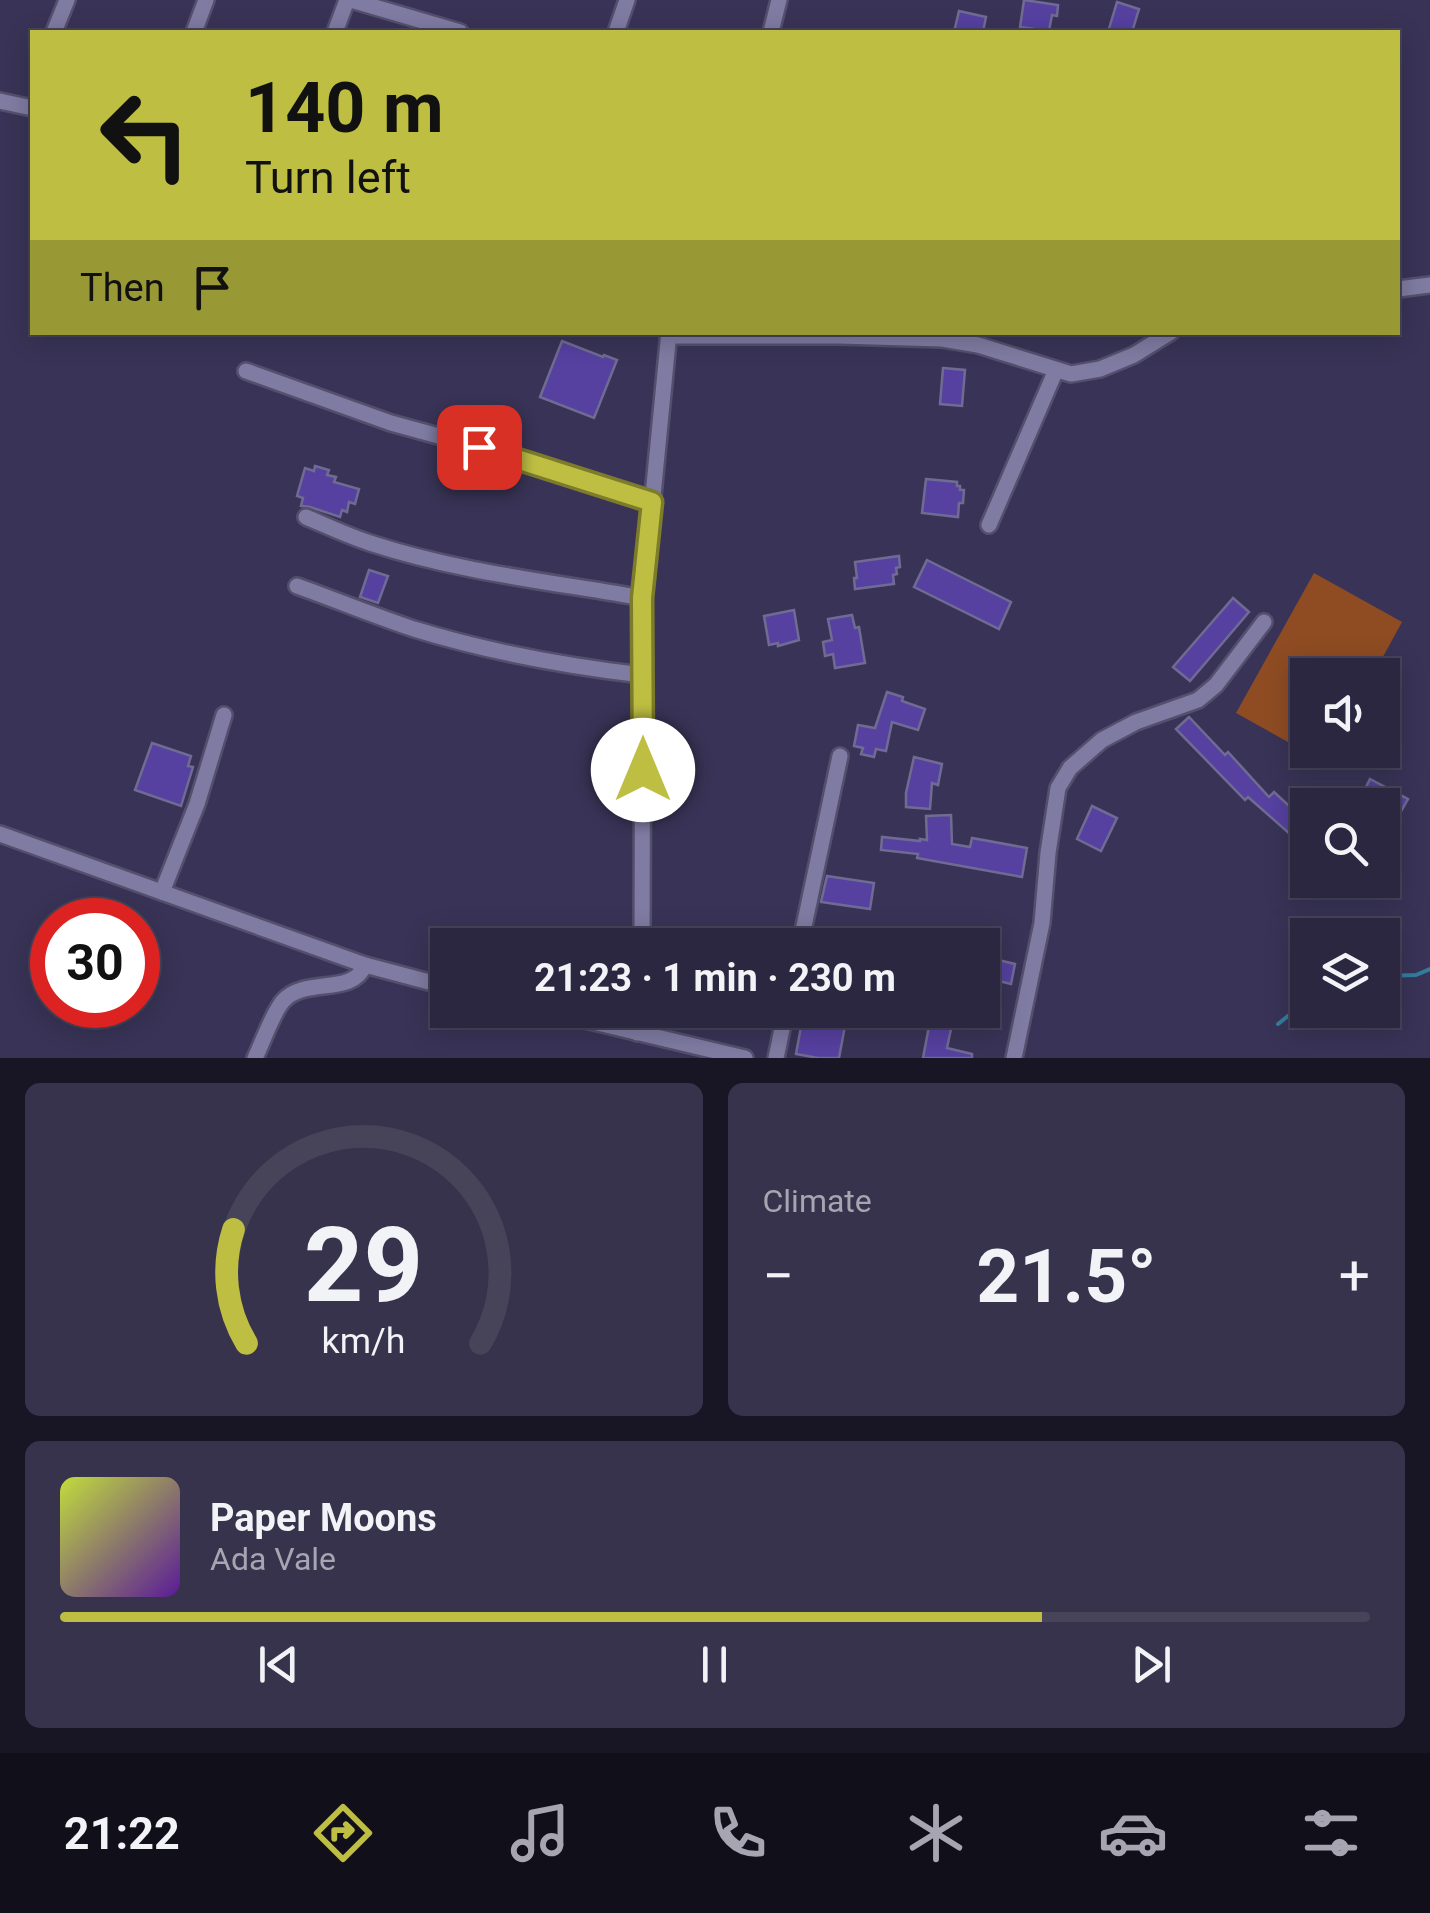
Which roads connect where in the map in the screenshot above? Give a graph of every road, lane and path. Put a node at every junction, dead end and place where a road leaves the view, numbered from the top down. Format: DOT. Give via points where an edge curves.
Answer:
graph roads {
  1 [pos="67,0"];
  2 [pos="206,0"];
  3 [pos="349,0"];
  4 [pos="627,0"];
  5 [pos="779,0"];
  6 [pos="55,30"];
  7 [pos="195,30"];
  8 [pos="336,30"];
  9 [pos="453,30"];
  10 [pos="617,30"];
  11 [pos="772,30"];
  12 [pos="0,100"];
  13 [pos="30,104"];
  14 [pos="1430,285"];
  15 [pos="1400,288"];
  16 [pos="668,335"];
  17 [pos="754,335"];
  18 [pos="1165,335"];
  19 [pos="1056,370"];
  20 [pos="246,371"];
  21 [pos="652,502"];
  22 [pos="306,516"];
  23 [pos="989,525"];
  24 [pos="297,586"];
  25 [pos="642,598"];
  26 [pos="1264,622"];
  27 [pos="642,675"];
  28 [pos="224,715"];
  29 [pos="840,756"];
  30 [pos="0,834"];
  31 [pos="162,892"];
  32 [pos="642,928"];
  33 [pos="804,928"];
  34 [pos="365,966"];
  35 [pos="430,982"];
  36 [pos="620,1028"];
  37 [pos="637,1028"];
  38 [pos="782,1028"];
  39 [pos="637,1032"];
  40 [pos="255,1058"];
  41 [pos="746,1058"];
  42 [pos="776,1058"];
  43 [pos="1014,1058"];
  1 -- 6 [label="street"];
  2 -- 7 [label="street"];
  3 -- 8 [label="street"];
  3 -- 9 [label="street"];
  4 -- 10 [label="street"];
  5 -- 11 [label="street"];
  12 -- 13 [label="street"];
  14 -- 15 [label="street"];
  16 -- 21 [label="street"];
  17 -- 19 [label="street" via="942,338"];
  18 -- 19 [label="street" via="1100,370"];
  19 -- 23 [label="street"];
  20 -- 21 [label="street"];
  21 -- 25 [label="street"];
  22 -- 25 [label="street" via="399,552"];
  24 -- 27 [label="street" via="414,629 519,657"];
  25 -- 27 [label="street"];
  26 -- 43 [label="street" via="1198,700 1102,740 1058,788 1042,922"];
  27 -- 32 [label="street"];
  28 -- 31 [label="street"];
  29 -- 33 [label="street"];
  30 -- 31 [label="street"];
  31 -- 34 [label="street"];
  34 -- 35 [label="street"];
  34 -- 40 [label="street" via="351,982 304,988 283,1000"];
  36 -- 39 [label="street"];
  37 -- 39 [label="street"];
  38 -- 42 [label="street"];
  39 -- 41 [label="street"];
}
